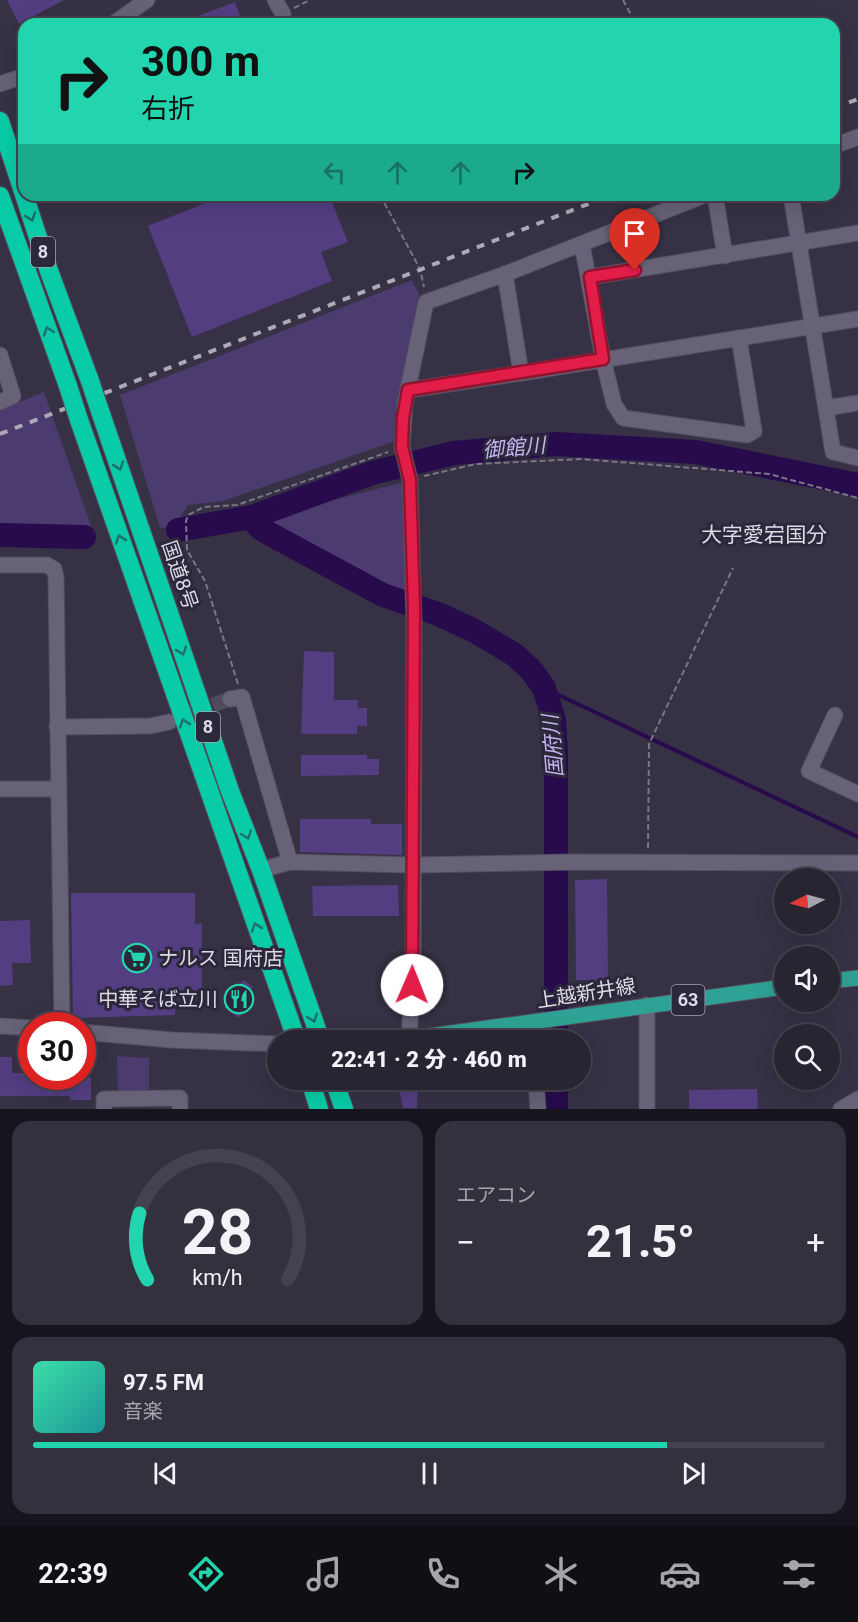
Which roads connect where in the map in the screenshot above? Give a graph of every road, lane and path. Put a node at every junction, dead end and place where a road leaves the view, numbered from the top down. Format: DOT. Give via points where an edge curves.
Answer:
graph roads {
  1 [pos="147,0"];
  2 [pos="275,0"];
  3 [pos="624,0"];
  4 [pos="283,14"];
  5 [pos="121,18"];
  6 [pos="633,18"];
  7 [pos="18,78"];
  8 [pos="0,84"];
  9 [pos="0,121"];
  10 [pos="858,137"];
  11 [pos="840,144"];
  12 [pos="18,176"];
  13 [pos="0,196"];
  14 [pos="26,201"];
  15 [pos="383,201"];
  16 [pos="690,201"];
  17 [pos="716,201"];
  18 [pos="792,201"];
  19 [pos="858,233"];
  20 [pos="799,243"];
  21 [pos="582,244"];
  22 [pos="725,256"];
  23 [pos="504,274"];
  24 [pos="590,277"];
  25 [pos="426,302"];
  26 [pos="858,319"];
  27 [pos="813,326"];
  28 [pos="739,338"];
  29 [pos="0,355"];
  30 [pos="603,359"];
  31 [pos="521,373"];
  32 [pos="408,390"];
  33 [pos="0,402"];
  34 [pos="858,402"];
  35 [pos="826,408"];
  36 [pos="402,447"];
  37 [pos="858,458"];
  38 [pos="410,480"];
  39 [pos="858,498"];
  40 [pos="0,565"];
  41 [pos="733,568"];
  42 [pos="236,698"];
  43 [pos="835,715"];
  44 [pos="169,722"];
  45 [pos="57,727"];
  46 [pos="0,789"];
  47 [pos="57,789"];
  48 [pos="858,794"];
  49 [pos="290,862"];
  50 [pos="648,863"];
  51 [pos="858,863"];
  52 [pos="413,865"];
  53 [pos="261,870"];
  54 [pos="858,978"];
  55 [pos="840,980"];
  56 [pos="774,988"];
  57 [pos="648,1005"];
  58 [pos="62,1012"];
  59 [pos="532,1023"];
  60 [pos="0,1026"];
  61 [pos="18,1027"];
  62 [pos="293,1030"];
  63 [pos="317,1030"];
  64 [pos="404,1030"];
  65 [pos="478,1030"];
  66 [pos="532,1030"];
  67 [pos="96,1033"];
  68 [pos="267,1044"];
  69 [pos="313,1090"];
  70 [pos="337,1090"];
  71 [pos="537,1090"];
  72 [pos="858,1100"];
  73 [pos="104,1109"];
  74 [pos="180,1109"];
  75 [pos="320,1109"];
  76 [pos="344,1109"];
  77 [pos="538,1109"];
  78 [pos="647,1109"];
  79 [pos="841,1109"];
  1 -- 5 [label="street"];
  2 -- 4 [label="street"];
  3 -- 6 [label="path"];
  7 -- 8 [label="street"];
  9 -- 12 [label="highway, 国道8号 / 8, one-way, bridge"];
  10 -- 11 [label="street"];
  62 -- 13 [label="highway, 8, one-way, bridge"];
  14 -- 53 [label="highway, 国道8号 / 8, one-way, bridge" via="230,791"];
  15 -- 25 [label="path" via="420,270"];
  16 -- 21 [label="street"];
  17 -- 22 [label="street"];
  18 -- 20 [label="street"];
  19 -- 20 [label="street"];
  20 -- 22 [label="street"];
  20 -- 27 [label="street"];
  21 -- 23 [label="street"];
  21 -- 24 [label="street"];
  22 -- 24 [label="street"];
  23 -- 25 [label="street"];
  23 -- 31 [label="street"];
  24 -- 30 [label="street"];
  25 -- 32 [label="street"];
  26 -- 27 [label="street"];
  27 -- 28 [label="street"];
  27 -- 35 [label="street"];
  28 -- 30 [label="street"];
  28 -- 30 [label="street" via="754,431 747,435 623,418 614,404"];
  29 -- 33 [label="street" via="14,396"];
  30 -- 31 [label="street"];
  31 -- 32 [label="street"];
  32 -- 36 [label="street"];
  34 -- 35 [label="street"];
  35 -- 37 [label="street" via="833,452"];
  36 -- 38 [label="street"];
  36 -- 42 [label="path" via="237,505 204,507 188,515 187,550 205,581"];
  38 -- 39 [label="path" via="476,464 581,459 770,474"];
  38 -- 52 [label="street"];
  40 -- 45 [label="street" via="47,565 54,569"];
  41 -- 50 [label="path" via="649,744"];
  42 -- 49 [label="street"];
  43 -- 48 [label="street" via="809,771"];
  44 -- 45 [label="street" via="150,726"];
  45 -- 47 [label="street"];
  46 -- 47 [label="street"];
  47 -- 58 [label="street"];
  49 -- 52 [label="street"];
  49 -- 53 [label="street"];
  50 -- 51 [label="street"];
  50 -- 52 [label="street"];
  52 -- 64 [label="street" via="413,968"];
  53 -- 63 [label="highway, 国道8号 / 8, one-way"];
  54 -- 55 [label="main road"];
  56 -- 57 [label="main road, 上越新井線 / 63"];
  57 -- 59 [label="main road, 上越新井線 / 63"];
  57 -- 78 [label="street"];
  59 -- 65 [label="main road, 上越新井線 / 63"];
  59 -- 66 [label="street"];
  60 -- 61 [label="street"];
  67 -- 68 [label="street"];
  69 -- 75 [label="highway"];
  70 -- 76 [label="highway"];
  71 -- 77 [label="street"];
  72 -- 79 [label="street"];
  73 -- 74 [label="street" via="104,1099 169,1098 180,1098"];
}
